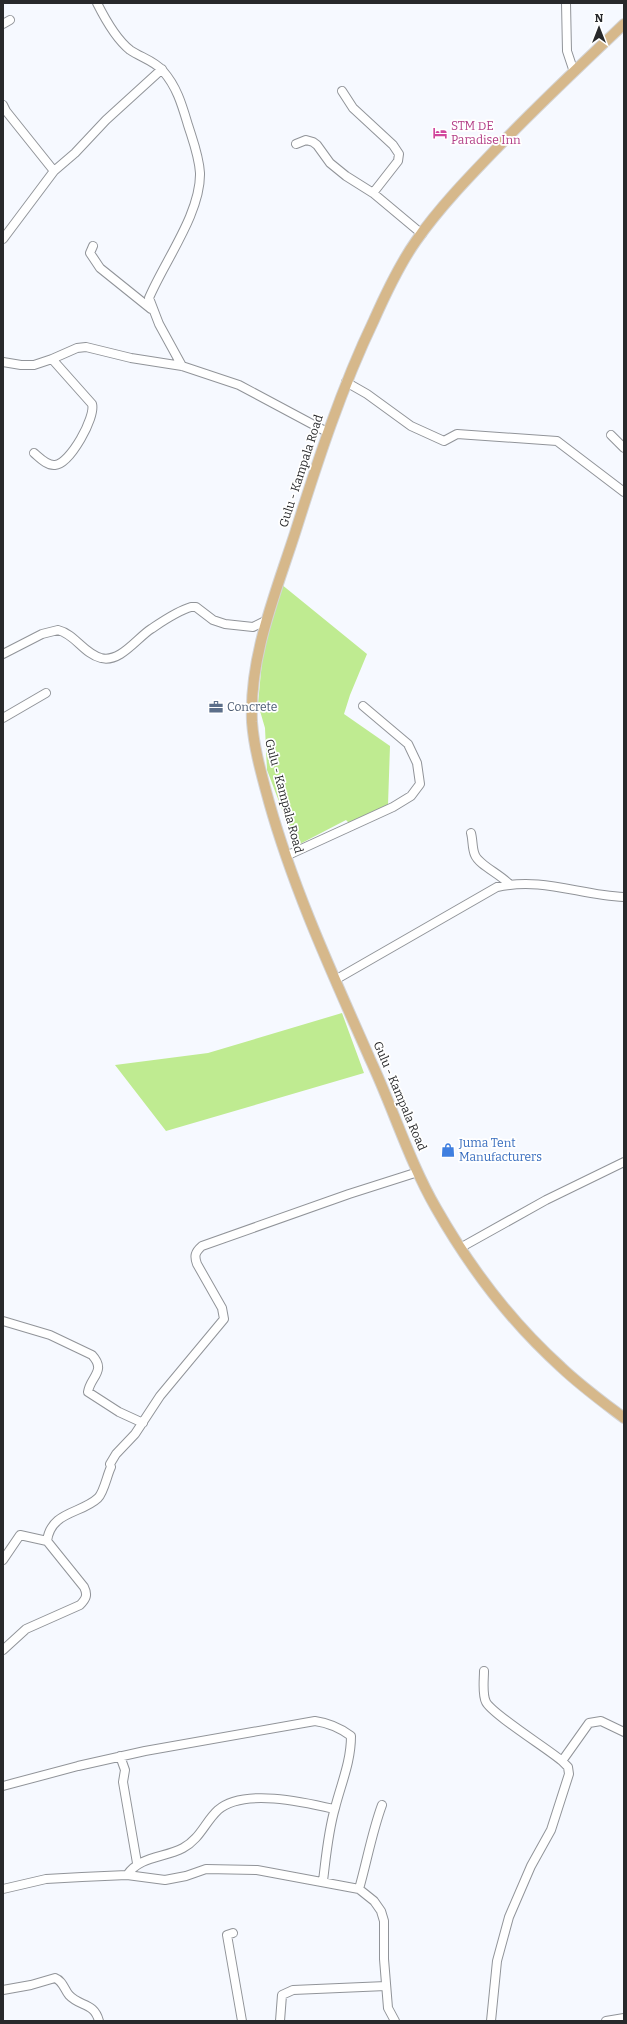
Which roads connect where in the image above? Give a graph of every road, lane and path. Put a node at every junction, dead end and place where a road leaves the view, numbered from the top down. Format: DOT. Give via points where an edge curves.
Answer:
graph roads {
  1 [pos="97,3"];
  2 [pos="566,3"];
  3 [pos="624,24"];
  4 [pos="162,69"];
  5 [pos="574,72"];
  6 [pos="342,91"];
  7 [pos="3,105"];
  8 [pos="296,144"];
  9 [pos="54,171"];
  10 [pos="373,193"];
  11 [pos="422,234"];
  12 [pos="3,239"];
  13 [pos="93,246"];
  14 [pos="153,311"];
  15 [pos="52,359"];
  16 [pos="3,362"];
  17 [pos="182,366"];
  18 [pos="346,382"];
  19 [pos="327,432"];
  20 [pos="611,435"];
  21 [pos="624,448"];
  22 [pos="34,453"];
  23 [pos="624,492"];
  24 [pos="267,620"];
  25 [pos="3,654"];
  26 [pos="46,693"];
  27 [pos="363,706"];
  28 [pos="3,718"];
  29 [pos="472,833"];
  30 [pos="286,856"];
  31 [pos="509,884"];
  32 [pos="624,897"];
  33 [pos="335,980"];
  34 [pos="624,1162"];
  35 [pos="418,1172"];
  36 [pos="460,1248"];
  37 [pos="3,1321"];
  38 [pos="622,1414"];
  39 [pos="143,1423"];
  40 [pos="47,1541"];
  41 [pos="3,1560"];
  42 [pos="3,1650"];
  43 [pos="484,1671"];
  44 [pos="624,1732"];
  45 [pos="120,1756"];
  46 [pos="562,1762"];
  47 [pos="3,1786"];
  48 [pos="382,1805"];
  49 [pos="334,1809"];
  50 [pos="137,1864"];
  51 [pos="127,1875"];
  52 [pos="323,1881"];
  53 [pos="3,1889"];
  54 [pos="359,1889"];
  55 [pos="233,1933"];
  56 [pos="386,1986"];
  57 [pos="3,1990"];
  58 [pos="624,2018"];
  59 [pos="99,2021"];
  60 [pos="242,2021"];
  61 [pos="280,2021"];
  62 [pos="395,2021"];
  63 [pos="491,2021"];
  64 [pos="606,2021"];
  1 -- 4 [label="street" via="113,31 129,49"];
  2 -- 5 [label="street" via="567,51"];
  3 -- 5 [label="main road, Gulu - Kampala Road"];
  4 -- 9 [label="street" via="106,120 75,154"];
  4 -- 14 [label="street" via="173,82 180,97 200,172 198,191 186,224 150,298"];
  5 -- 11 [label="main road, Gulu - Kampala Road" via="464,181"];
  6 -- 10 [label="street" via="353,108 393,145 399,154 398,161"];
  7 -- 9 [label="street"];
  8 -- 10 [label="street" via="306,140 312,142 330,163"];
  9 -- 12 [label="street"];
  10 -- 11 [label="street"];
  11 -- 18 [label="main road, Gulu - Kampala Road" via="389,288"];
  13 -- 14 [label="street" via="90,253 100,268"];
  14 -- 17 [label="street"];
  15 -- 16 [label="street" via="34,365"];
  15 -- 17 [label="street" via="66,351 86,347 130,358"];
  15 -- 22 [label="street" via="92,404 93,412 82,436 67,458 59,464 50,465"];
  17 -- 19 [label="street" via="239,385"];
  18 -- 19 [label="main road, Gulu - Kampala Road"];
  18 -- 23 [label="street" via="411,426 444,441 457,434 557,441"];
  19 -- 24 [label="main road, Gulu - Kampala Road"];
  20 -- 21 [label="street"];
  24 -- 25 [label="street" via="253,626 225,624 212,620 196,607 191,607 150,630 112,658 93,655 70,635 58,630 42,634"];
  24 -- 30 [label="main road, Gulu - Kampala Road" via="255,663 252,726 259,765"];
  26 -- 28 [label="street"];
  27 -- 30 [label="street" via="408,744 418,763 420,784 410,796 393,807"];
  29 -- 31 [label="street" via="475,856 481,864"];
  30 -- 33 [label="main road, Gulu - Kampala Road"];
  31 -- 32 [label="street" via="547,884 600,896"];
  31 -- 33 [label="street" via="497,887"];
  33 -- 35 [label="main road, Gulu - Kampala Road"];
  34 -- 36 [label="street" via="546,1200"];
  35 -- 36 [label="main road, Gulu - Kampala Road"];
  35 -- 39 [label="street" via="202,1246 195,1258 222,1308 224,1319 160,1396"];
  36 -- 38 [label="main road, Gulu - Kampala Road" via="509,1313 558,1365"];
  37 -- 39 [label="street" via="50,1335 92,1355 96,1360 98,1373 88,1392 119,1412"];
  39 -- 40 [label="street" via="112,1459 99,1498 54,1524 48,1532"];
  40 -- 41 [label="street" via="20,1536"];
  40 -- 42 [label="street" via="84,1587 86,1598 70,1611 26,1629"];
  43 -- 46 [label="street" via="484,1697 487,1704"];
  44 -- 46 [label="street" via="601,1721 589,1723"];
  45 -- 47 [label="street"];
  45 -- 49 [label="street" via="290,1724 315,1721 329,1723 351,1736 350,1759"];
  45 -- 50 [label="street" via="125,1770 123,1782"];
  46 -- 63 [label="street" via="568,1767 568,1781 551,1830 531,1866 509,1917 497,1961"];
  48 -- 54 [label="street"];
  49 -- 50 [label="street" via="272,1799 233,1801 217,1811 188,1846"];
  49 -- 52 [label="street"];
  50 -- 51 [label="street"];
  51 -- 52 [label="street" via="165,1880 206,1869 257,1870"];
  51 -- 53 [label="street" via="46,1879"];
  52 -- 54 [label="street"];
  54 -- 56 [label="street" via="374,1901 381,1911 384,1922"];
  55 -- 60 [label="street" via="227,1935"];
  56 -- 61 [label="street" via="293,1990 282,1995"];
  56 -- 62 [label="street" via="388,2008"];
  57 -- 59 [label="street" via="31,1986 55,1978 74,1999 89,2005"];
  58 -- 64 [label="street"];
}
